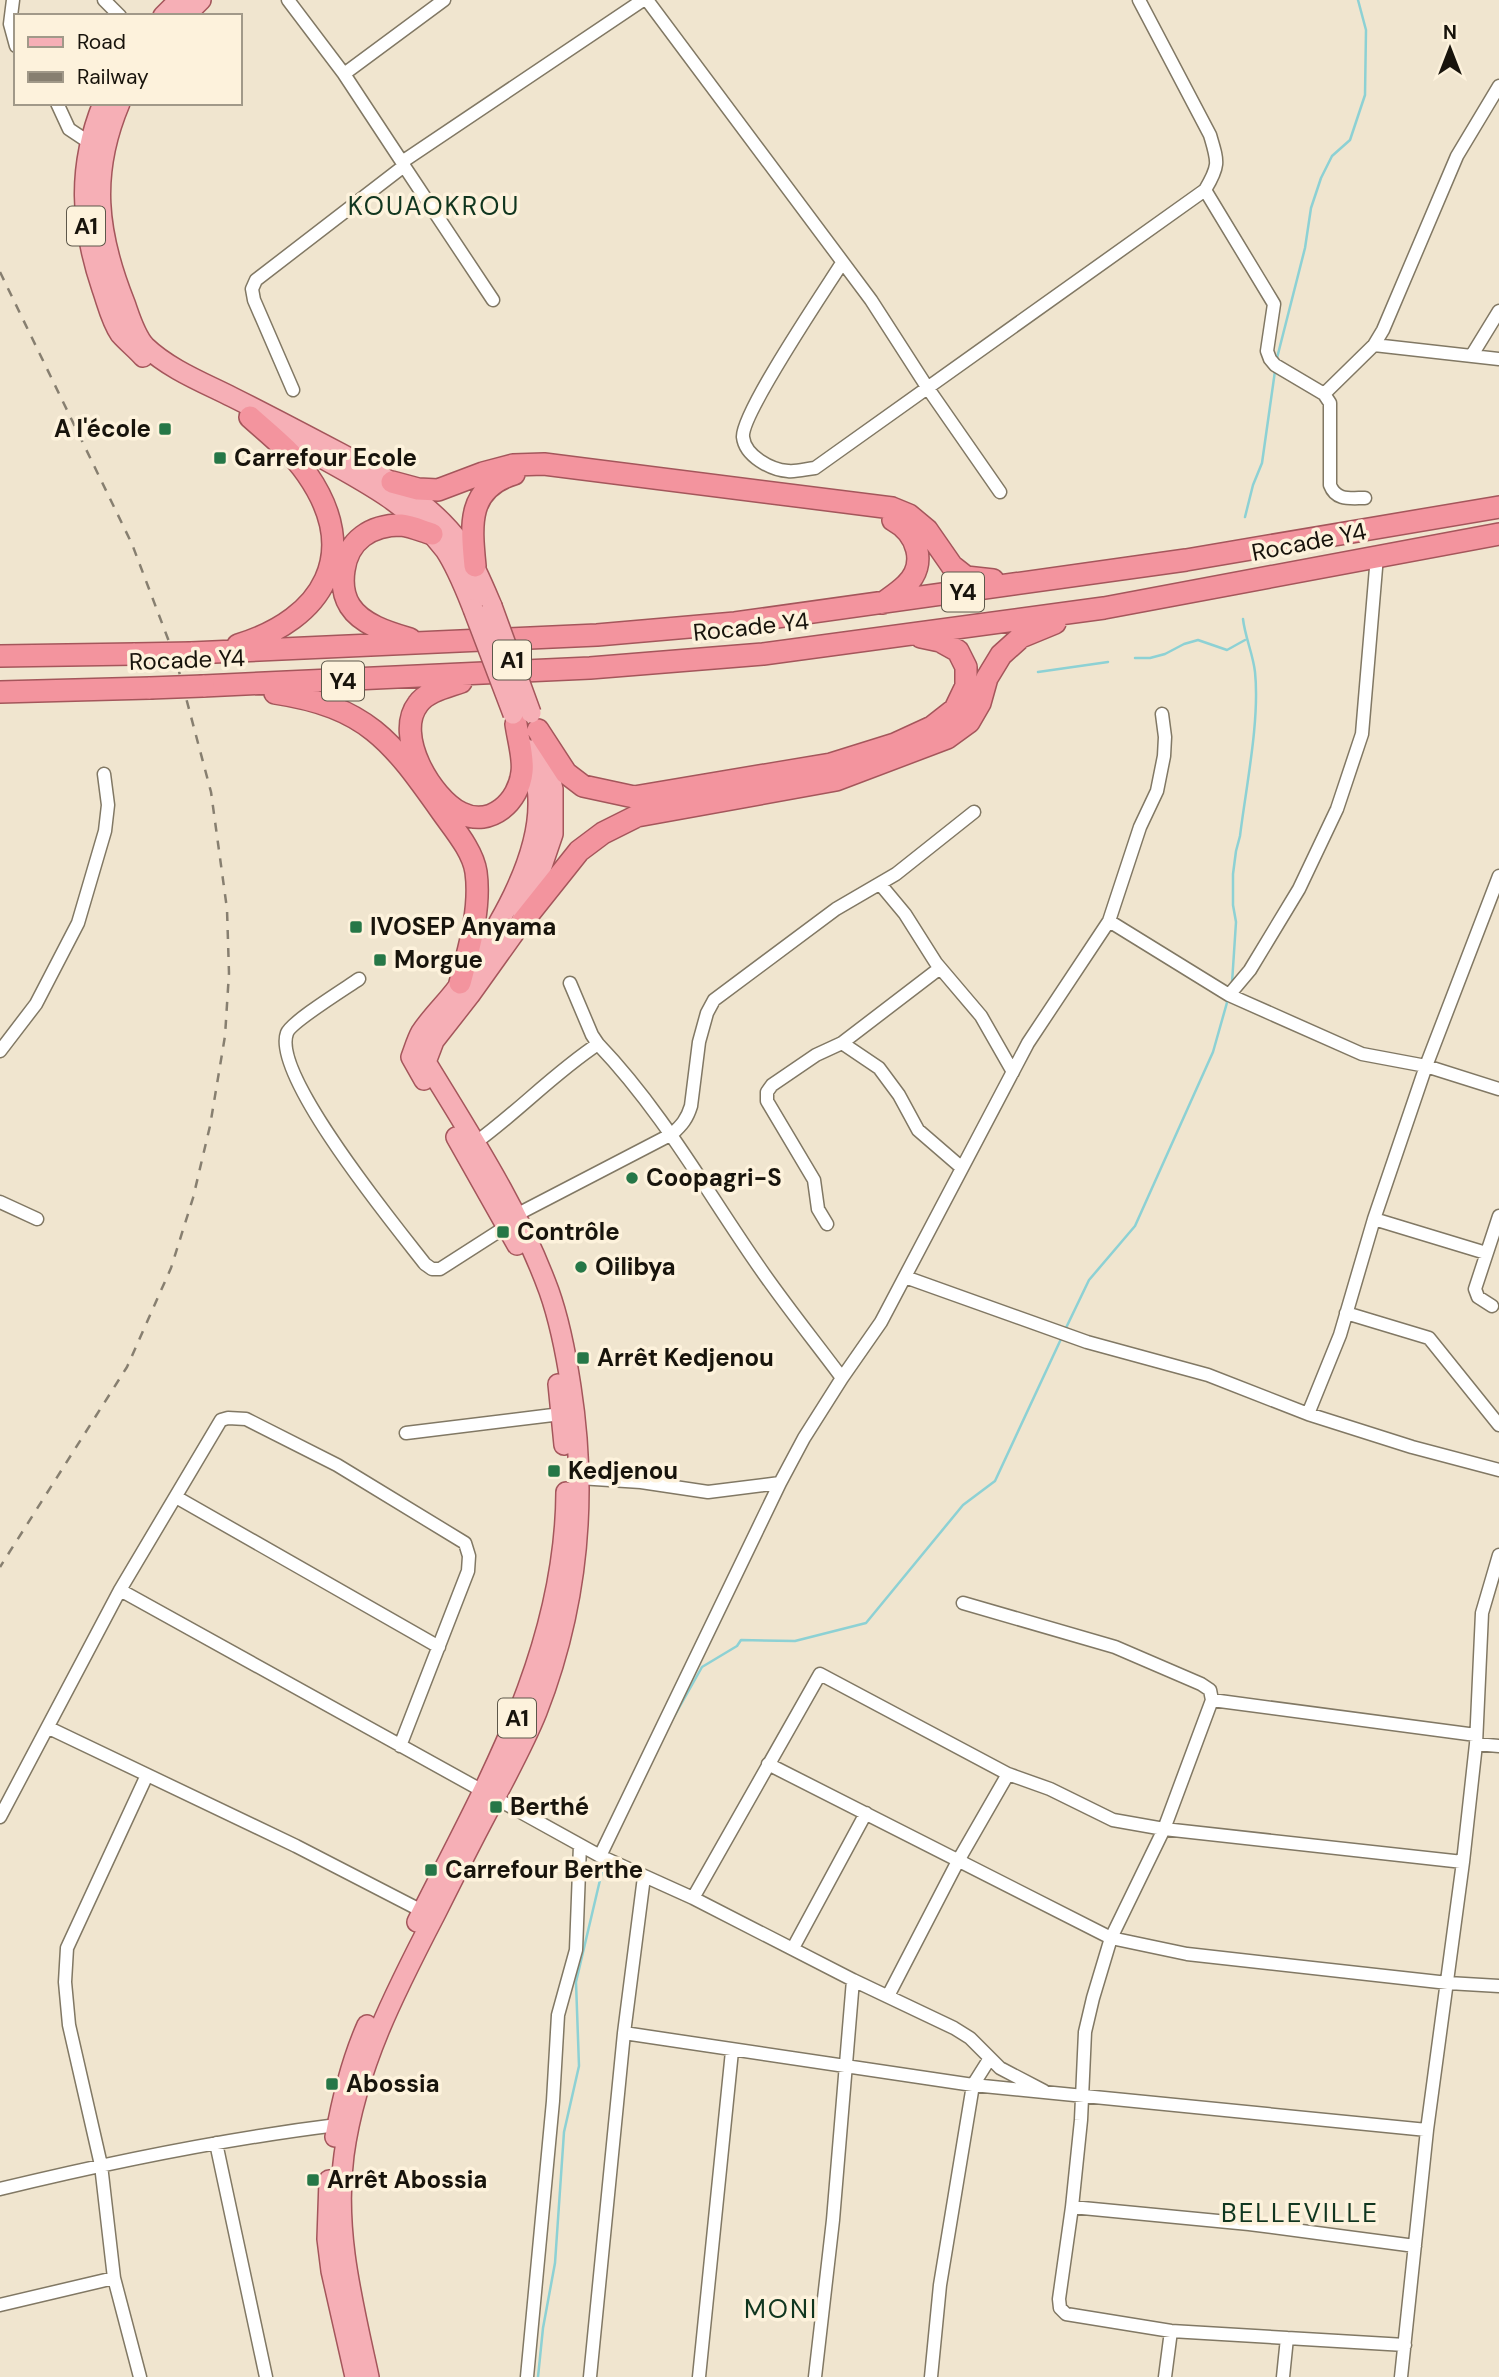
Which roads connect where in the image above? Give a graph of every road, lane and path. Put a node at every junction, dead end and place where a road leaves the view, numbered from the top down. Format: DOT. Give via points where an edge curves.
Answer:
graph roads {
  1 [pos="13,0"];
  2 [pos="104,0"];
  3 [pos="179,0"];
  4 [pos="201,0"];
  5 [pos="288,0"];
  6 [pos="444,0"];
  7 [pos="645,0"];
  8 [pos="1139,0"];
  9 [pos="118,14"];
  10 [pos="165,14"];
  11 [pos="187,14"];
  12 [pos="14,39"];
  13 [pos="344,74"];
  14 [pos="1499,86"];
  15 [pos="58,105"];
  16 [pos="102,105"];
  17 [pos="119,105"];
  18 [pos="90,143"];
  19 [pos="403,164"];
  20 [pos="1205,190"];
  21 [pos="842,262"];
  22 [pos="493,300"];
  23 [pos="1499,311"];
  24 [pos="1374,345"];
  25 [pos="1472,355"];
  26 [pos="1499,359"];
  27 [pos="927,387"];
  28 [pos="293,390"];
  29 [pos="1324,394"];
  30 [pos="250,417"];
  31 [pos="393,482"];
  32 [pos="1000,492"];
  33 [pos="1365,498"];
  34 [pos="1499,507"];
  35 [pos="432,534"];
  36 [pos="1499,534"];
  37 [pos="1377,556"];
  38 [pos="475,566"];
  39 [pos="1082,574"];
  40 [pos="882,604"];
  41 [pos="483,607"];
  42 [pos="1104,608"];
  43 [pos="912,635"];
  44 [pos="422,643"];
  45 [pos="214,652"];
  46 [pos="0,656"];
  47 [pos="483,674"];
  48 [pos="228,686"];
  49 [pos="0,692"];
  50 [pos="1161,714"];
  51 [pos="525,720"];
  52 [pos="104,774"];
  53 [pos="974,812"];
  54 [pos="1499,876"];
  55 [pos="880,884"];
  56 [pos="1109,920"];
  57 [pos="520,925"];
  58 [pos="940,968"];
  59 [pos="359,979"];
  60 [pos="460,983"];
  61 [pos="570,983"];
  62 [pos="1229,995"];
  63 [pos="842,1043"];
  64 [pos="598,1044"];
  65 [pos="0,1051"];
  66 [pos="1426,1066"];
  67 [pos="1013,1072"];
  68 [pos="1499,1089"];
  69 [pos="672,1134"];
  70 [pos="475,1143"];
  71 [pos="962,1168"];
  72 [pos="0,1202"];
  73 [pos="1499,1216"];
  74 [pos="37,1219"];
  75 [pos="1374,1219"];
  76 [pos="512,1221"];
  77 [pos="827,1224"];
  78 [pos="1486,1253"];
  79 [pos="905,1277"];
  80 [pos="1492,1306"];
  81 [pos="1346,1312"];
  82 [pos="842,1378"];
  83 [pos="561,1414"];
  84 [pos="1308,1414"];
  85 [pos="1499,1425"];
  86 [pos="406,1433"];
  87 [pos="1499,1470"];
  88 [pos="579,1478"];
  89 [pos="780,1483"];
  90 [pos="176,1497"];
  91 [pos="1499,1555"];
  92 [pos="120,1590"];
  93 [pos="963,1603"];
  94 [pos="439,1647"];
  95 [pos="1212,1700"];
  96 [pos="49,1728"];
  97 [pos="1476,1740"];
  98 [pos="400,1746"];
  99 [pos="1499,1746"];
  100 [pos="768,1764"];
  101 [pos="1008,1774"];
  102 [pos="147,1775"];
  103 [pos="488,1796"];
  104 [pos="866,1814"];
  105 [pos="0,1818"];
  106 [pos="1164,1829"];
  107 [pos="580,1845"];
  108 [pos="600,1856"];
  109 [pos="958,1861"];
  110 [pos="1463,1862"];
  111 [pos="644,1877"];
  112 [pos="693,1898"];
  113 [pos="422,1911"];
  114 [pos="1111,1938"];
  115 [pos="793,1948"];
  116 [pos="853,1980"];
  117 [pos="1448,1983"];
  118 [pos="1499,1986"];
  119 [pos="888,1996"];
  120 [pos="624,2033"];
  121 [pos="732,2051"];
  122 [pos="990,2058"];
  123 [pos="845,2065"];
  124 [pos="973,2085"];
  125 [pos="1044,2091"];
  126 [pos="1082,2095"];
  127 [pos="337,2124"];
  128 [pos="1427,2130"];
  129 [pos="216,2143"];
  130 [pos="101,2165"];
  131 [pos="0,2189"];
  132 [pos="1072,2207"];
  133 [pos="1415,2246"];
  134 [pos="114,2278"];
  135 [pos="0,2305"];
  136 [pos="1171,2331"];
  137 [pos="1287,2338"];
  138 [pos="1405,2345"];
  139 [pos="140,2377"];
  140 [pos="266,2377"];
  141 [pos="355,2377"];
  142 [pos="369,2377"];
  143 [pos="527,2377"];
  144 [pos="590,2377"];
  145 [pos="699,2377"];
  146 [pos="815,2377"];
  147 [pos="931,2377"];
  148 [pos="1165,2377"];
  149 [pos="1283,2377"];
  150 [pos="1401,2377"];
  1 -- 12 [label="street" via="10,24"];
  2 -- 9 [label="street"];
  3 -- 10 [label="main road"];
  4 -- 11 [label="main road"];
  5 -- 13 [label="street"];
  6 -- 13 [label="street"];
  7 -- 19 [label="street"];
  7 -- 21 [label="street"];
  8 -- 20 [label="street" via="1210,135 1217,171"];
  13 -- 19 [label="street"];
  14 -- 24 [label="street" via="1457,156"];
  15 -- 18 [label="street" via="69,129"];
  16 -- 18 [label="main road, A1"];
  17 -- 31 [label="main road, A1" via="104,147 99,200 118,286 143,344 180,371"];
  18 -- 30 [label="main road, A1" via="84,174 85,220 96,272 118,331 159,369"];
  19 -- 22 [label="street"];
  19 -- 28 [label="street" via="263,274 252,289"];
  20 -- 27 [label="street"];
  20 -- 29 [label="street" via="1274,304 1267,351 1270,359"];
  21 -- 27 [label="street"];
  21 -- 27 [label="street" via="753,406 743,435 746,447 759,461 787,471 815,468"];
  23 -- 25 [label="street"];
  24 -- 25 [label="street"];
  24 -- 29 [label="street"];
  25 -- 26 [label="street"];
  27 -- 32 [label="street"];
  29 -- 33 [label="street" via="1330,403 1333,493 1341,498"];
  30 -- 35 [label="main road, A1" via="402,506"];
  30 -- 45 [label="highway" via="290,452 308,475 326,509 333,560 323,586 285,625"];
  31 -- 38 [label="main road, A1" via="449,529"];
  31 -- 39 [label="highway" via="438,490 483,473 534,464 789,494 892,508 909,515 966,577 988,580"];
  34 -- 39 [label="highway, Rocade Y4 / Y4"];
  35 -- 41 [label="main road, A1"];
  35 -- 44 [label="highway" via="403,525 367,533 352,544 342,586 350,607 365,621"];
  36 -- 37 [label="highway, Rocade Y4 / Y4"];
  37 -- 42 [label="highway, Rocade Y4 / Y4"];
  37 -- 62 [label="street" via="1362,734 1337,809 1299,889 1250,970"];
  38 -- 40 [label="highway" via="473,515 485,490 520,472 552,472 890,519 913,537 918,562 906,585"];
  38 -- 41 [label="main road, A1"];
  39 -- 40 [label="highway, Rocade Y4 / Y4"];
  40 -- 44 [label="highway, Rocade Y4 / Y4" via="597,635"];
  41 -- 51 [label="main road, A1, bridge"];
  42 -- 43 [label="highway, Rocade Y4 / Y4"];
  42 -- 57 [label="highway" via="1021,637 1001,654 970,722 947,738 836,780 637,816 603,833 579,851"];
  43 -- 47 [label="highway, Rocade Y4 / Y4" via="763,654"];
  43 -- 51 [label="highway" via="958,651 966,667 966,686 955,709 932,727 895,744 831,764 634,797 583,786 566,773"];
  44 -- 45 [label="highway, Rocade Y4 / Y4"];
  45 -- 46 [label="highway, Rocade Y4 / Y4, bridge"];
  47 -- 48 [label="highway, Rocade Y4 / Y4"];
  47 -- 51 [label="highway" via="435,692 418,703 411,720 412,749 420,769 441,796 461,813 483,817 512,801 522,772"];
  48 -- 49 [label="highway, Rocade Y4 / Y4, bridge"];
  48 -- 60 [label="highway" via="303,697 337,708 374,729 404,759 462,840 476,871 476,911"];
  50 -- 56 [label="street" via="1165,737 1157,792 1140,827"];
  51 -- 57 [label="main road, A1" via="553,789 553,834"];
  51 -- 60 [label="main road, A1" via="538,799 537,824 522,877"];
  52 -- 65 [label="street" via="105,831 78,923 36,1004"];
  53 -- 55 [label="street"];
  54 -- 66 [label="street"];
  55 -- 58 [label="street"];
  55 -- 69 [label="street" via="836,909 714,1000 699,1042 687,1118"];
  56 -- 62 [label="street"];
  56 -- 67 [label="street"];
  57 -- 70 [label="main road, A1" via="434,1041 426,1062"];
  58 -- 63 [label="street"];
  58 -- 67 [label="street" via="981,1016"];
  59 -- 76 [label="street" via="287,1033 293,1070 307,1101 342,1156 432,1269 440,1269"];
  60 -- 76 [label="main road, A1" via="421,1032 411,1057"];
  61 -- 64 [label="street"];
  62 -- 66 [label="street" via="1362,1054"];
  63 -- 71 [label="street" via="879,1068 918,1130"];
  63 -- 77 [label="street" via="816,1055 767,1092 767,1101 814,1180 818,1209"];
  64 -- 69 [label="street"];
  64 -- 70 [label="street"];
  66 -- 68 [label="street"];
  66 -- 75 [label="street"];
  67 -- 71 [label="street"];
  69 -- 76 [label="street"];
  69 -- 82 [label="street" via="755,1262"];
  70 -- 76 [label="main road, A1"];
  71 -- 79 [label="street"];
  72 -- 74 [label="street"];
  73 -- 78 [label="street"];
  75 -- 78 [label="street"];
  75 -- 81 [label="street"];
  76 -- 83 [label="main road, A1" via="539,1300 556,1367"];
  76 -- 88 [label="main road, A1" via="549,1292 560,1329 576,1418"];
  78 -- 80 [label="street" via="1475,1289 1478,1297"];
  79 -- 82 [label="street"];
  79 -- 84 [label="street" via="1087,1342 1208,1375"];
  81 -- 84 [label="street"];
  81 -- 85 [label="street" via="1429,1338"];
  82 -- 89 [label="street"];
  83 -- 86 [label="street"];
  83 -- 103 [label="main road, A1" via="566,1510 560,1563 540,1656"];
  84 -- 87 [label="street"];
  88 -- 89 [label="street" via="708,1492"];
  88 -- 103 [label="main road, A1" via="576,1565 558,1651 537,1714"];
  89 -- 108 [label="street"];
  90 -- 92 [label="street"];
  90 -- 94 [label="street"];
  90 -- 94 [label="street" via="221,1420 228,1418 246,1419 337,1465 465,1543 470,1556 468,1571"];
  91 -- 97 [label="street" via="1482,1613"];
  92 -- 96 [label="street"];
  92 -- 98 [label="street"];
  93 -- 95 [label="street" via="1115,1647 1202,1684 1210,1690"];
  94 -- 98 [label="street"];
  95 -- 97 [label="street"];
  95 -- 106 [label="street"];
  96 -- 102 [label="street"];
  96 -- 105 [label="street"];
  97 -- 99 [label="street"];
  97 -- 110 [label="street"];
  98 -- 103 [label="street"];
  100 -- 101 [label="street" via="820,1674"];
  100 -- 104 [label="street"];
  100 -- 112 [label="street"];
  101 -- 106 [label="street" via="1113,1820"];
  101 -- 109 [label="street"];
  102 -- 113 [label="street"];
  102 -- 130 [label="street" via="67,1948 68,2025"];
  103 -- 107 [label="street"];
  103 -- 113 [label="main road, A1"];
  103 -- 142 [label="main road, A1" via="388,2007 369,2055 344,2155 345,2268"];
  104 -- 109 [label="street"];
  104 -- 115 [label="street"];
  106 -- 110 [label="street"];
  106 -- 114 [label="street"];
  107 -- 108 [label="street"];
  107 -- 143 [label="street" via="576,1950 556,2031"];
  108 -- 111 [label="street"];
  109 -- 114 [label="street"];
  109 -- 119 [label="street"];
  110 -- 117 [label="street"];
  111 -- 112 [label="street"];
  111 -- 120 [label="street"];
  112 -- 115 [label="street"];
  113 -- 127 [label="main road, A1" via="356,2051"];
  114 -- 117 [label="street" via="1186,1954"];
  114 -- 126 [label="street" via="1085,2032"];
  115 -- 116 [label="street"];
  116 -- 119 [label="street"];
  116 -- 123 [label="street"];
  117 -- 118 [label="street"];
  117 -- 128 [label="street"];
  119 -- 122 [label="street" via="954,2028"];
  120 -- 121 [label="street"];
  120 -- 144 [label="street"];
  121 -- 123 [label="street"];
  121 -- 145 [label="street"];
  122 -- 124 [label="street"];
  122 -- 125 [label="street"];
  123 -- 124 [label="street"];
  123 -- 146 [label="street"];
  124 -- 125 [label="street"];
  124 -- 147 [label="street" via="940,2285"];
  125 -- 126 [label="street"];
  126 -- 128 [label="street"];
  126 -- 132 [label="street"];
  127 -- 129 [label="street"];
  127 -- 141 [label="main road, A1" via="327,2239"];
  128 -- 133 [label="street"];
  129 -- 130 [label="street"];
  129 -- 140 [label="street"];
  130 -- 131 [label="street"];
  130 -- 134 [label="street"];
  132 -- 133 [label="street"];
  132 -- 136 [label="street" via="1060,2308 1066,2314"];
  133 -- 138 [label="street"];
  134 -- 135 [label="street"];
  134 -- 139 [label="street"];
  136 -- 137 [label="street"];
  136 -- 148 [label="street"];
  137 -- 138 [label="street"];
  137 -- 149 [label="street"];
  138 -- 150 [label="street"];
}
